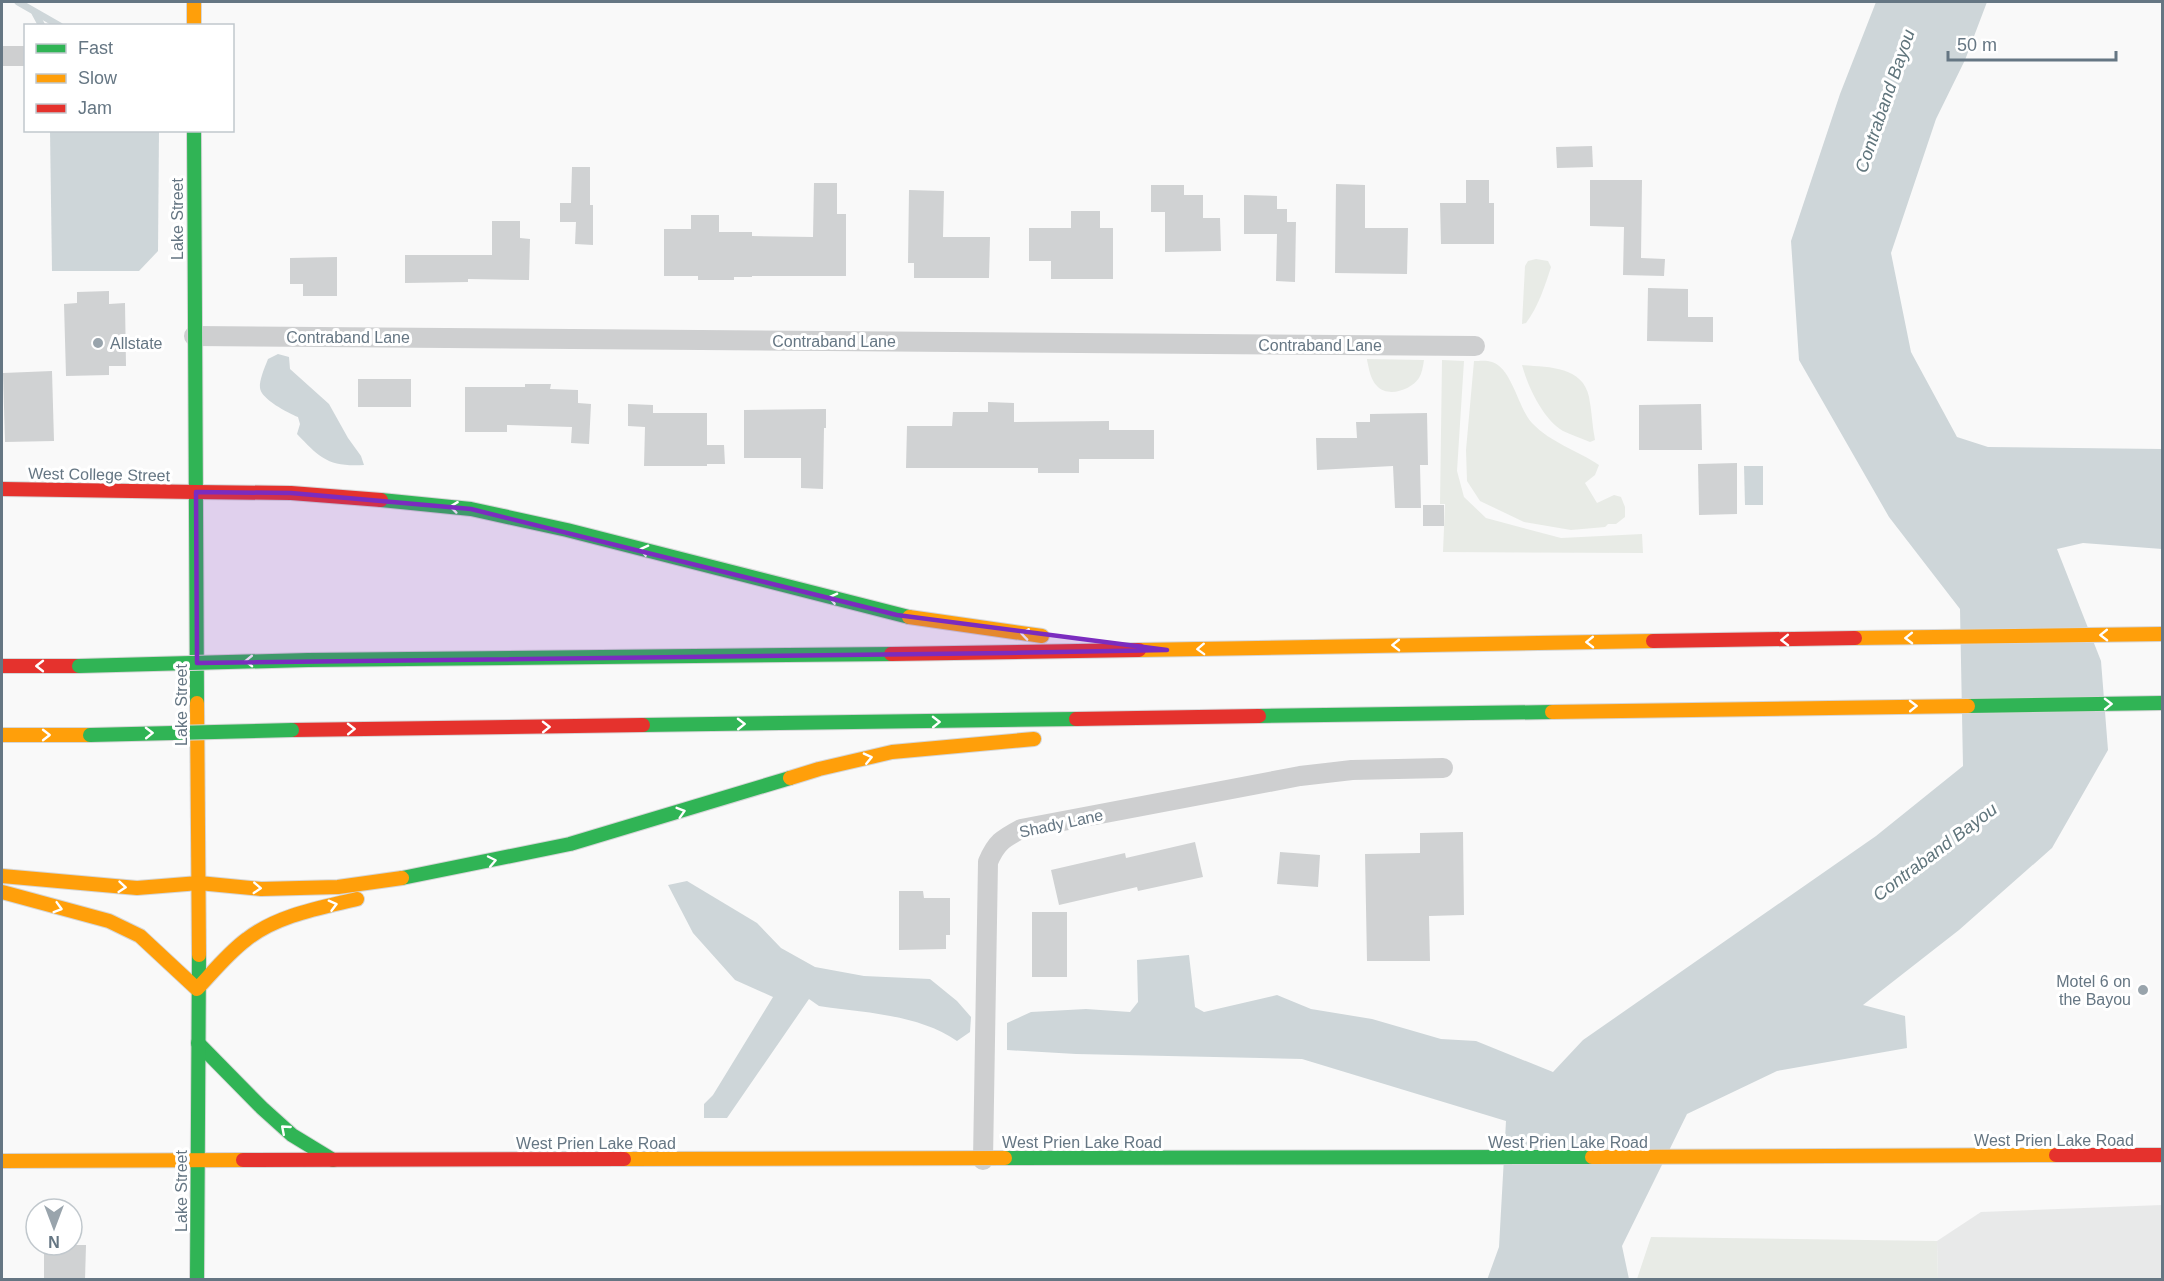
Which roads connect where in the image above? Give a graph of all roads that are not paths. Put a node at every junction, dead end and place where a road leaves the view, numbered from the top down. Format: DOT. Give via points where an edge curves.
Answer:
graph roads {
  1 [pos="194,2"];
  2 [pos="194,24"];
  3 [pos="2,56"];
  4 [pos="24,56"];
  5 [pos="194,132"];
  6 [pos="194,336"];
  7 [pos="1475,346"];
  8 [pos="2,489"];
  9 [pos="196,492"];
  10 [pos="2163,634"];
  11 [pos="1167,650"];
  12 [pos="2,666"];
  13 [pos="2163,703"];
  14 [pos="1251,716"];
  15 [pos="1100,732"];
  16 [pos="2,735"];
  17 [pos="1053,737"];
  18 [pos="1443,768"];
  19 [pos="457,868"];
  20 [pos="2,876"];
  21 [pos="199,883"];
  22 [pos="2,892"];
  23 [pos="197,989"];
  24 [pos="198,1043"];
  25 [pos="2163,1155"];
  26 [pos="198,1160"];
  27 [pos="334,1160"];
  28 [pos="983,1160"];
  29 [pos="2,1161"];
  30 [pos="197,1280"];
  1 -- 2 [label="main road"];
  3 -- 4 [label="street"];
  5 -- 6 [label="main road, Lake Street"];
  6 -- 7 [label="street, Contraband Lane"];
  6 -- 9 [label="main road, Lake Street"];
  8 -- 9 [label="main road, West College Street"];
  11 -- 9 [label="main road, West College Street, one-way" via="897,615 471,509 291,493"];
  9 -- 21 [label="main road, Lake Street"];
  10 -- 11 [label="main road, one-way"];
  11 -- 12 [label="main road, one-way, bridge"];
  14 -- 13 [label="main road, one-way"];
  14 -- 15 [label="main road"];
  16 -- 14 [label="main road, one-way, bridge"];
  19 -- 17 [label="main road, one-way" via="570,844 819,769 892,752"];
  18 -- 28 [label="street, Shady Lane" via="1352,770 1300,776 1021,829 1002,838 988,862"];
  21 -- 19 [label="main road, one-way" via="261,889 338,886"];
  23 -- 19 [label="main road, one-way" via="255,933 296,915"];
  20 -- 21 [label="main road, one-way" via="137,888"];
  21 -- 23 [label="main road, Lake Street"];
  22 -- 23 [label="main road, one-way" via="109,921 140,936"];
  23 -- 24 [label="main road, Lake Street"];
  24 -- 26 [label="main road, Lake Street"];
  27 -- 24 [label="main road, one-way" via="292,1135"];
  25 -- 28 [label="main road, West Prien Lake Road"];
  26 -- 27 [label="main road, West Prien Lake Road"];
  26 -- 29 [label="main road, West Prien Lake Road"];
  26 -- 30 [label="main road, Lake Street"];
  27 -- 28 [label="main road, West Prien Lake Road"];
}
